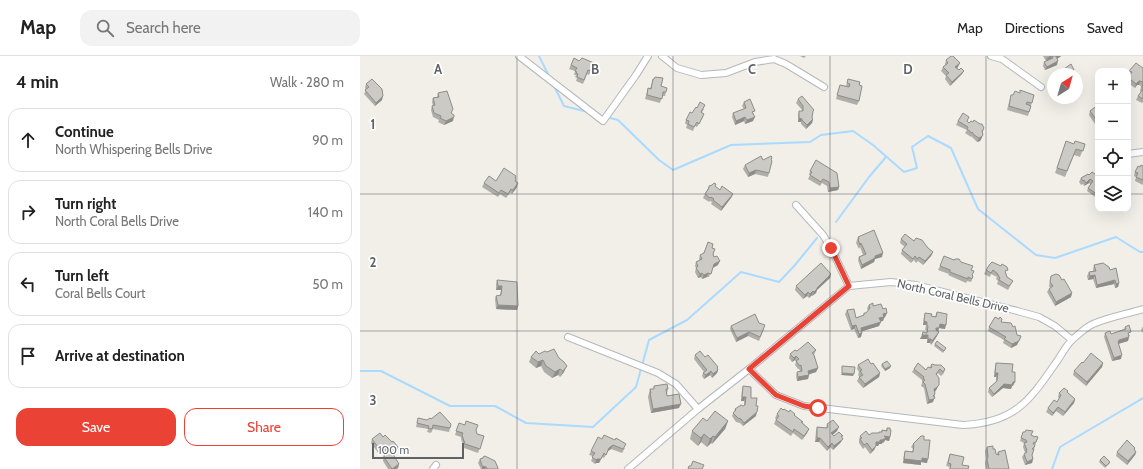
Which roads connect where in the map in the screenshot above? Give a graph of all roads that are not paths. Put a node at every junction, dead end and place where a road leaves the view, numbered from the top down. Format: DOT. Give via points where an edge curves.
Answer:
graph roads {
  1 [pos="519,56"];
  2 [pos="648,56"];
  3 [pos="662,56"];
  4 [pos="991,56"];
  5 [pos="824,87"];
  6 [pos="1042,87"];
  7 [pos="1143,152"];
  8 [pos="1131,154"];
  9 [pos="796,205"];
  10 [pos="849,286"];
  11 [pos="1143,309"];
  12 [pos="568,337"];
  13 [pos="1072,340"];
  14 [pos="749,369"];
  15 [pos="698,409"];
  16 [pos="628,469"];
  1 -- 2 [label="street" via="603,121"];
  3 -- 5 [label="street" via="677,68 701,75 726,73 754,62 774,59"];
  4 -- 6 [label="street" via="1002,60"];
  7 -- 8 [label="street"];
  9 -- 10 [label="street" via="823,235"];
  10 -- 13 [label="street, North Coral Bells Drive" via="891,282 916,285 1039,317"];
  10 -- 14 [label="street"];
  11 -- 13 [label="street" via="1091,324"];
  12 -- 15 [label="street" via="658,373 676,384"];
  13 -- 14 [label="street" via="1027,400 1000,419 980,424 963,425 804,406 776,395"];
  14 -- 15 [label="street"];
  15 -- 16 [label="street"];
}
